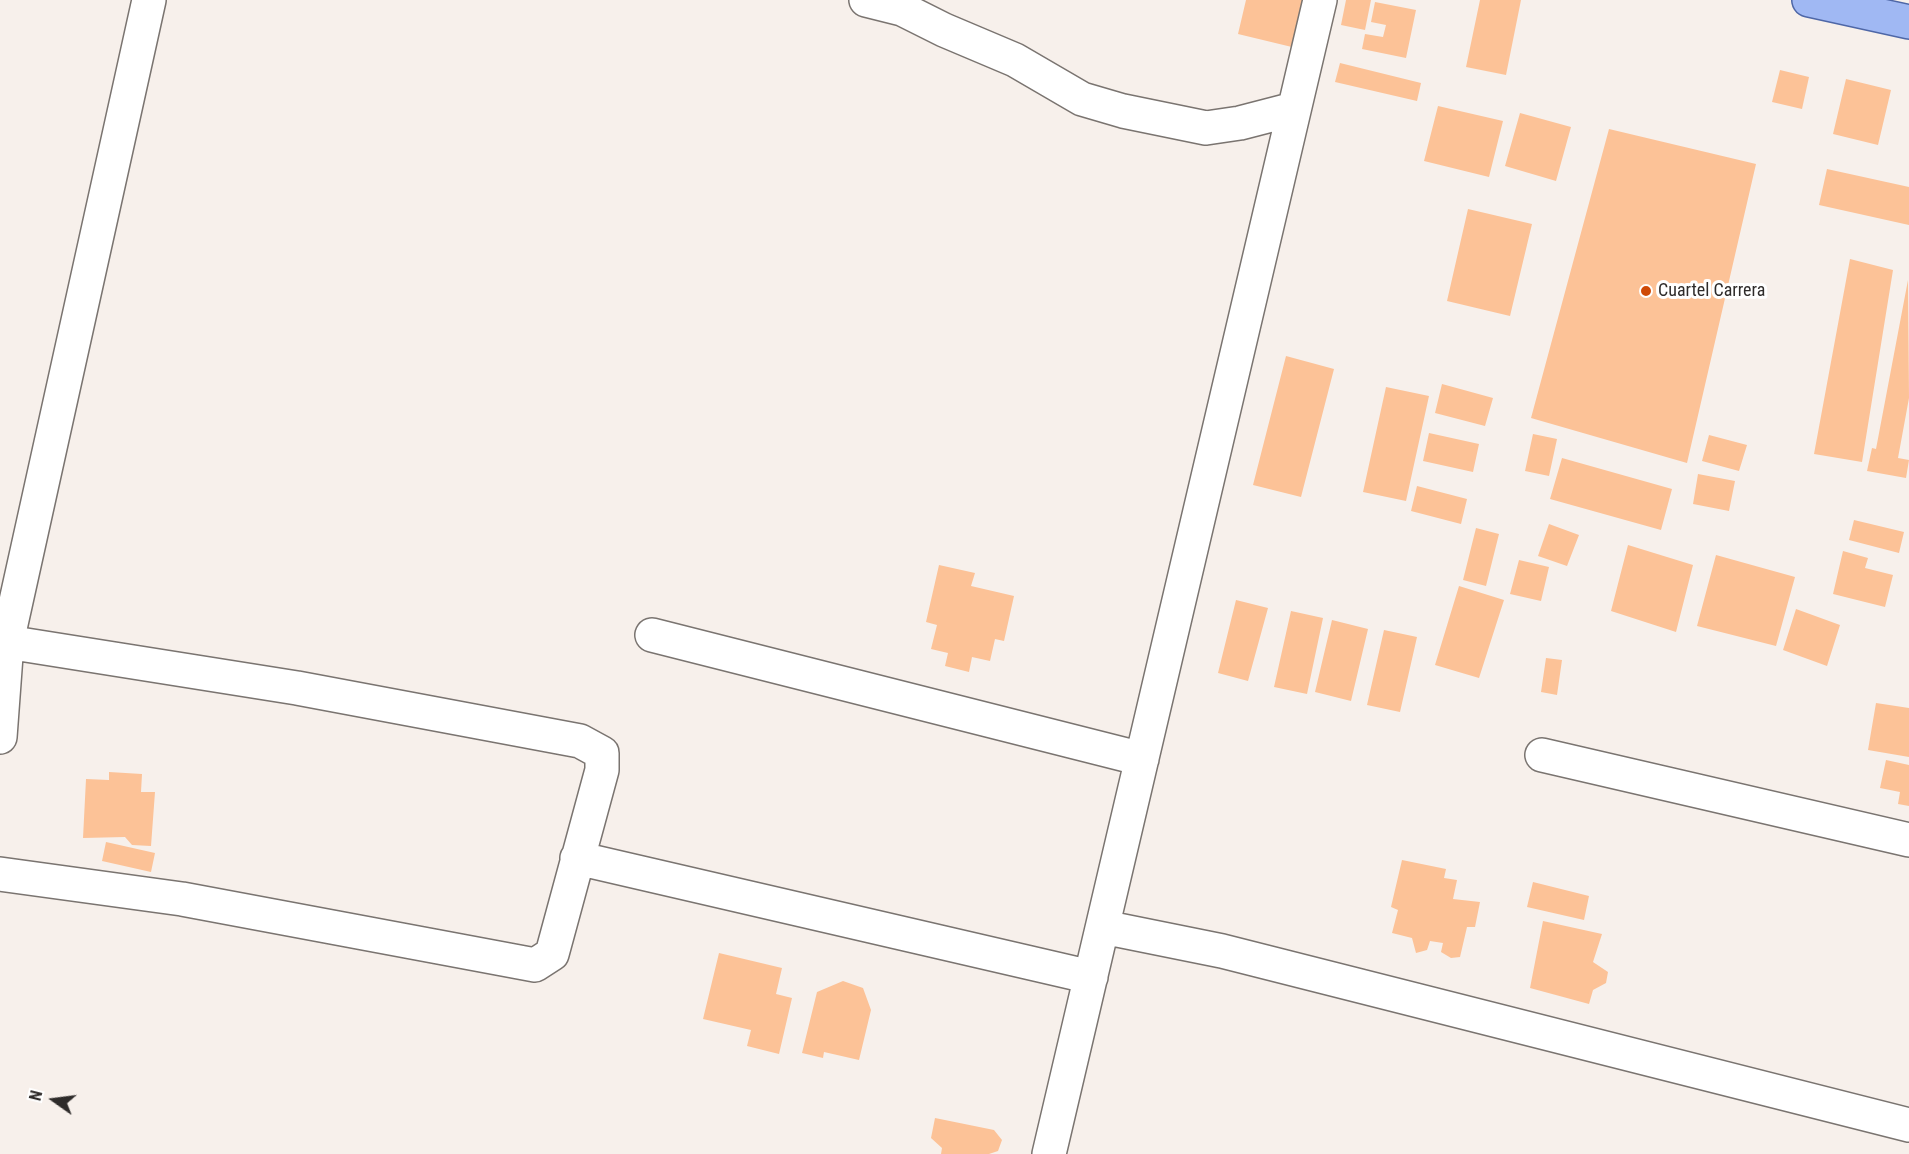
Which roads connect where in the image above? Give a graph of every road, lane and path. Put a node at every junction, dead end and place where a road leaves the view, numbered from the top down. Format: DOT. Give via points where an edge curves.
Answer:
graph roads {
  1 [pos="149,0"];
  2 [pos="866,0"];
  3 [pos="1320,0"];
  4 [pos="1809,0"];
  5 [pos="1909,22"];
  6 [pos="1294,109"];
  7 [pos="652,635"];
  8 [pos="3,640"];
  9 [pos="0,737"];
  10 [pos="1542,755"];
  11 [pos="1142,759"];
  12 [pos="1909,840"];
  13 [pos="577,858"];
  14 [pos="0,874"];
  15 [pos="1103,927"];
  16 [pos="1091,977"];
  17 [pos="1909,1125"];
  18 [pos="1049,1154"];
  1 -- 8 [label="street"];
  2 -- 6 [label="street" via="902,9 1015,60 1082,99 1123,111 1206,128"];
  3 -- 6 [label="street"];
  4 -- 5 [label="main road"];
  6 -- 11 [label="street"];
  7 -- 11 [label="street"];
  8 -- 9 [label="street"];
  8 -- 13 [label="street" via="297,688 580,741 602,753 602,770"];
  10 -- 12 [label="street"];
  11 -- 15 [label="street"];
  13 -- 14 [label="street" via="552,954 535,965 182,899"];
  13 -- 16 [label="street"];
  15 -- 16 [label="street"];
  15 -- 17 [label="street" via="1222,951"];
  16 -- 18 [label="street"];
}
